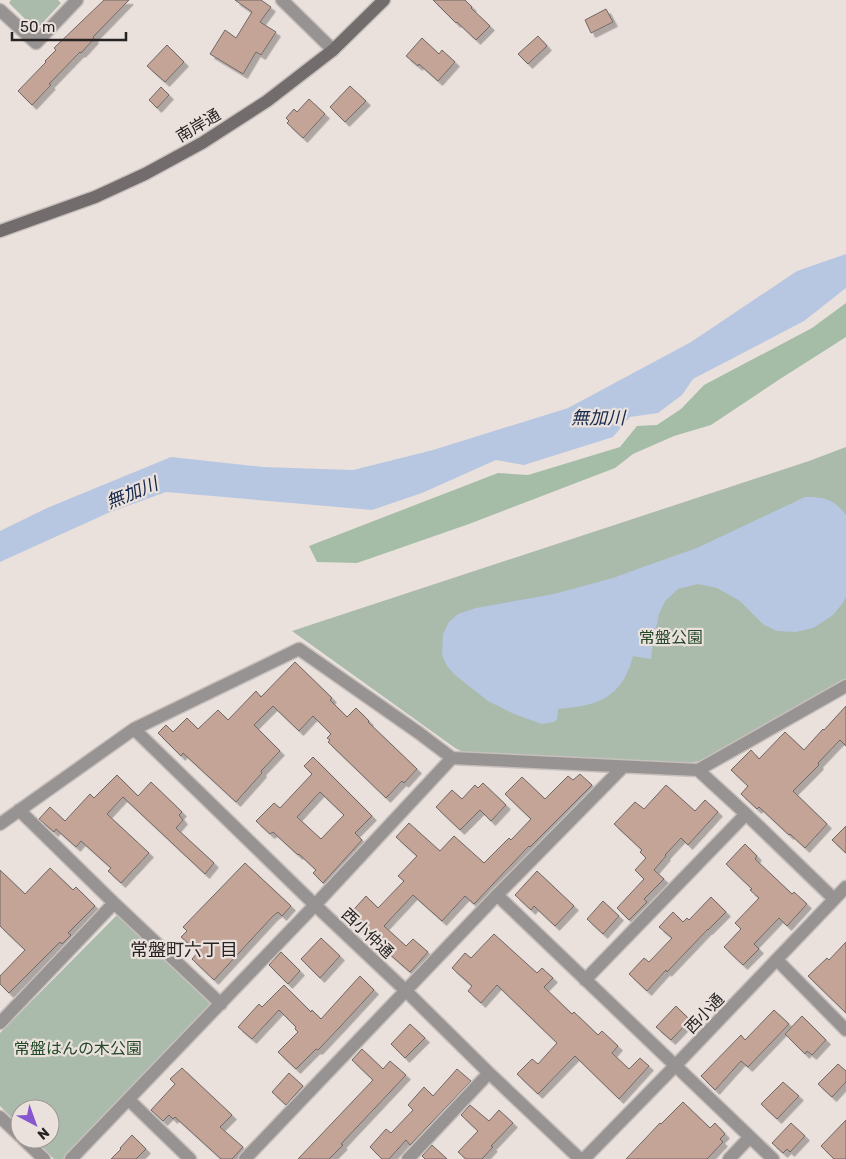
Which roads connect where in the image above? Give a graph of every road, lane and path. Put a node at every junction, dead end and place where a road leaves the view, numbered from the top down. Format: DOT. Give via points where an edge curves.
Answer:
graph roads {
  1 [pos="77,0"];
  2 [pos="282,0"];
  3 [pos="384,0"];
  4 [pos="0,10"];
  5 [pos="333,50"];
  6 [pos="0,231"];
  7 [pos="846,686"];
  8 [pos="134,729"];
  9 [pos="452,758"];
  10 [pos="623,767"];
  11 [pos="698,770"];
  12 [pos="19,810"];
  13 [pos="746,814"];
  14 [pos="0,824"];
  15 [pos="846,887"];
  16 [pos="497,895"];
  17 [pos="834,899"];
  18 [pos="114,903"];
  19 [pos="315,905"];
  20 [pos="777,960"];
  21 [pos="585,980"];
  22 [pos="406,991"];
  23 [pos="221,1004"];
  24 [pos="0,1023"];
  25 [pos="846,1030"];
  26 [pos="675,1066"];
  27 [pos="490,1074"];
  28 [pos="129,1100"];
  29 [pos="0,1117"];
  30 [pos="10,1126"];
  31 [pos="750,1137"];
  32 [pos="34,1149"];
  33 [pos="44,1159"];
  34 [pos="71,1159"];
  35 [pos="190,1159"];
  36 [pos="245,1159"];
  37 [pos="408,1159"];
  38 [pos="580,1159"];
  39 [pos="584,1159"];
  40 [pos="729,1159"];
  41 [pos="773,1159"];
  1 -- 4 [label="street" via="36,43"];
  2 -- 5 [label="street"];
  3 -- 5 [label="main road, 南岸通"];
  5 -- 6 [label="main road, 南岸通" via="267,101 202,143 145,174 95,197"];
  7 -- 11 [label="street"];
  8 -- 9 [label="street" via="299,649"];
  8 -- 12 [label="street"];
  8 -- 19 [label="street, 西小仲通"];
  9 -- 10 [label="street"];
  9 -- 19 [label="street"];
  10 -- 11 [label="street"];
  10 -- 16 [label="street"];
  11 -- 13 [label="street"];
  12 -- 14 [label="street"];
  12 -- 18 [label="street"];
  13 -- 17 [label="street"];
  13 -- 21 [label="street"];
  15 -- 17 [label="street, 西小通"];
  16 -- 21 [label="street"];
  16 -- 22 [label="street"];
  17 -- 20 [label="street, 西小通"];
  18 -- 23 [label="street"];
  18 -- 24 [label="street"];
  19 -- 22 [label="street, 西小仲通"];
  19 -- 23 [label="street"];
  20 -- 25 [label="street"];
  20 -- 26 [label="street, 西小通"];
  21 -- 26 [label="street"];
  22 -- 27 [label="street, 西小仲通"];
  22 -- 36 [label="street"];
  23 -- 28 [label="street"];
  26 -- 31 [label="street"];
  26 -- 39 [label="street, 西小通"];
  27 -- 37 [label="street"];
  27 -- 38 [label="street, 西小仲通"];
  28 -- 34 [label="street"];
  28 -- 35 [label="street"];
  29 -- 30 [label="street"];
  31 -- 40 [label="street"];
  31 -- 41 [label="street"];
  32 -- 33 [label="street"];
}
